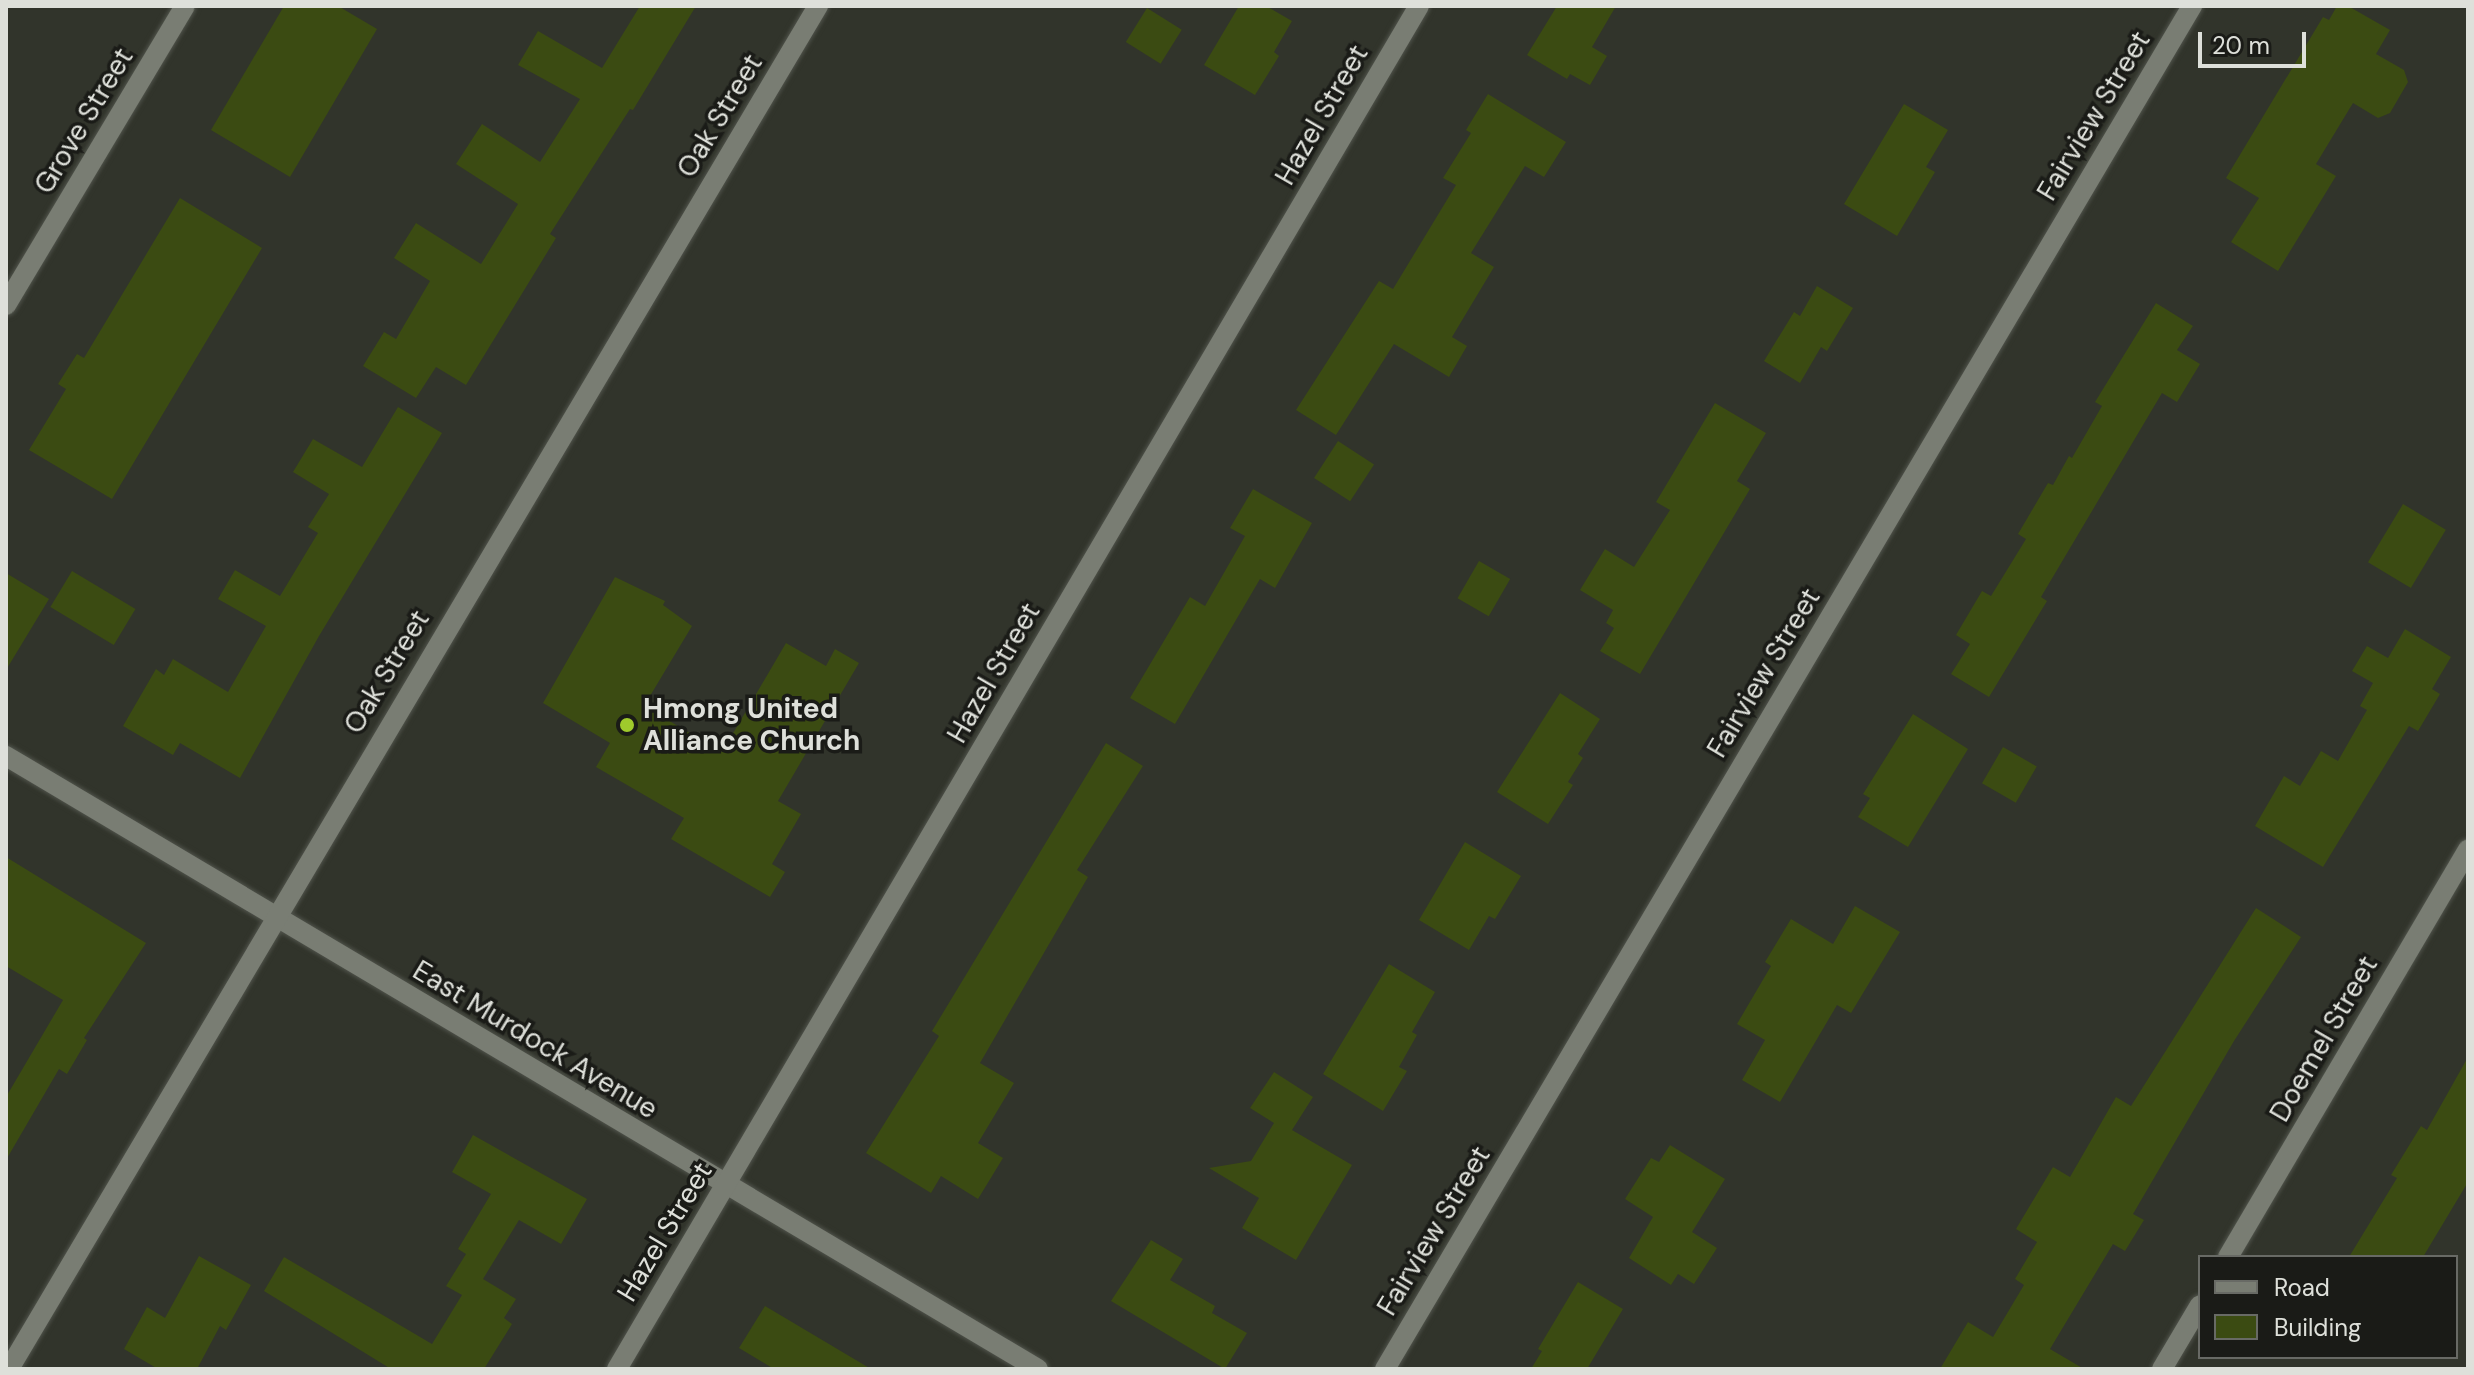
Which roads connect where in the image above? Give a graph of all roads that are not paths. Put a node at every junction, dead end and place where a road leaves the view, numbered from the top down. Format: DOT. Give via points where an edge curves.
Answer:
graph roads {
  1 [pos="185,6"];
  2 [pos="818,6"];
  3 [pos="1419,6"];
  4 [pos="2192,6"];
  5 [pos="6,305"];
  6 [pos="6,756"];
  7 [pos="2468,849"];
  8 [pos="274,918"];
  9 [pos="725,1185"];
  10 [pos="2229,1255"];
  11 [pos="2198,1308"];
  12 [pos="9,1369"];
  13 [pos="617,1369"];
  14 [pos="1038,1369"];
  15 [pos="1385,1369"];
  16 [pos="2162,1369"];
  1 -- 5 [label="street, Grove Street"];
  2 -- 8 [label="street, Oak Street"];
  3 -- 9 [label="street, Hazel Street"];
  4 -- 15 [label="street, Fairview Street"];
  6 -- 8 [label="street, East Murdock Avenue"];
  7 -- 10 [label="street, Doemel Street"];
  8 -- 9 [label="street, East Murdock Avenue"];
  8 -- 12 [label="street, Oak Street"];
  9 -- 13 [label="street, Hazel Street"];
  9 -- 14 [label="street, East Murdock Avenue"];
  11 -- 16 [label="street"];
}
